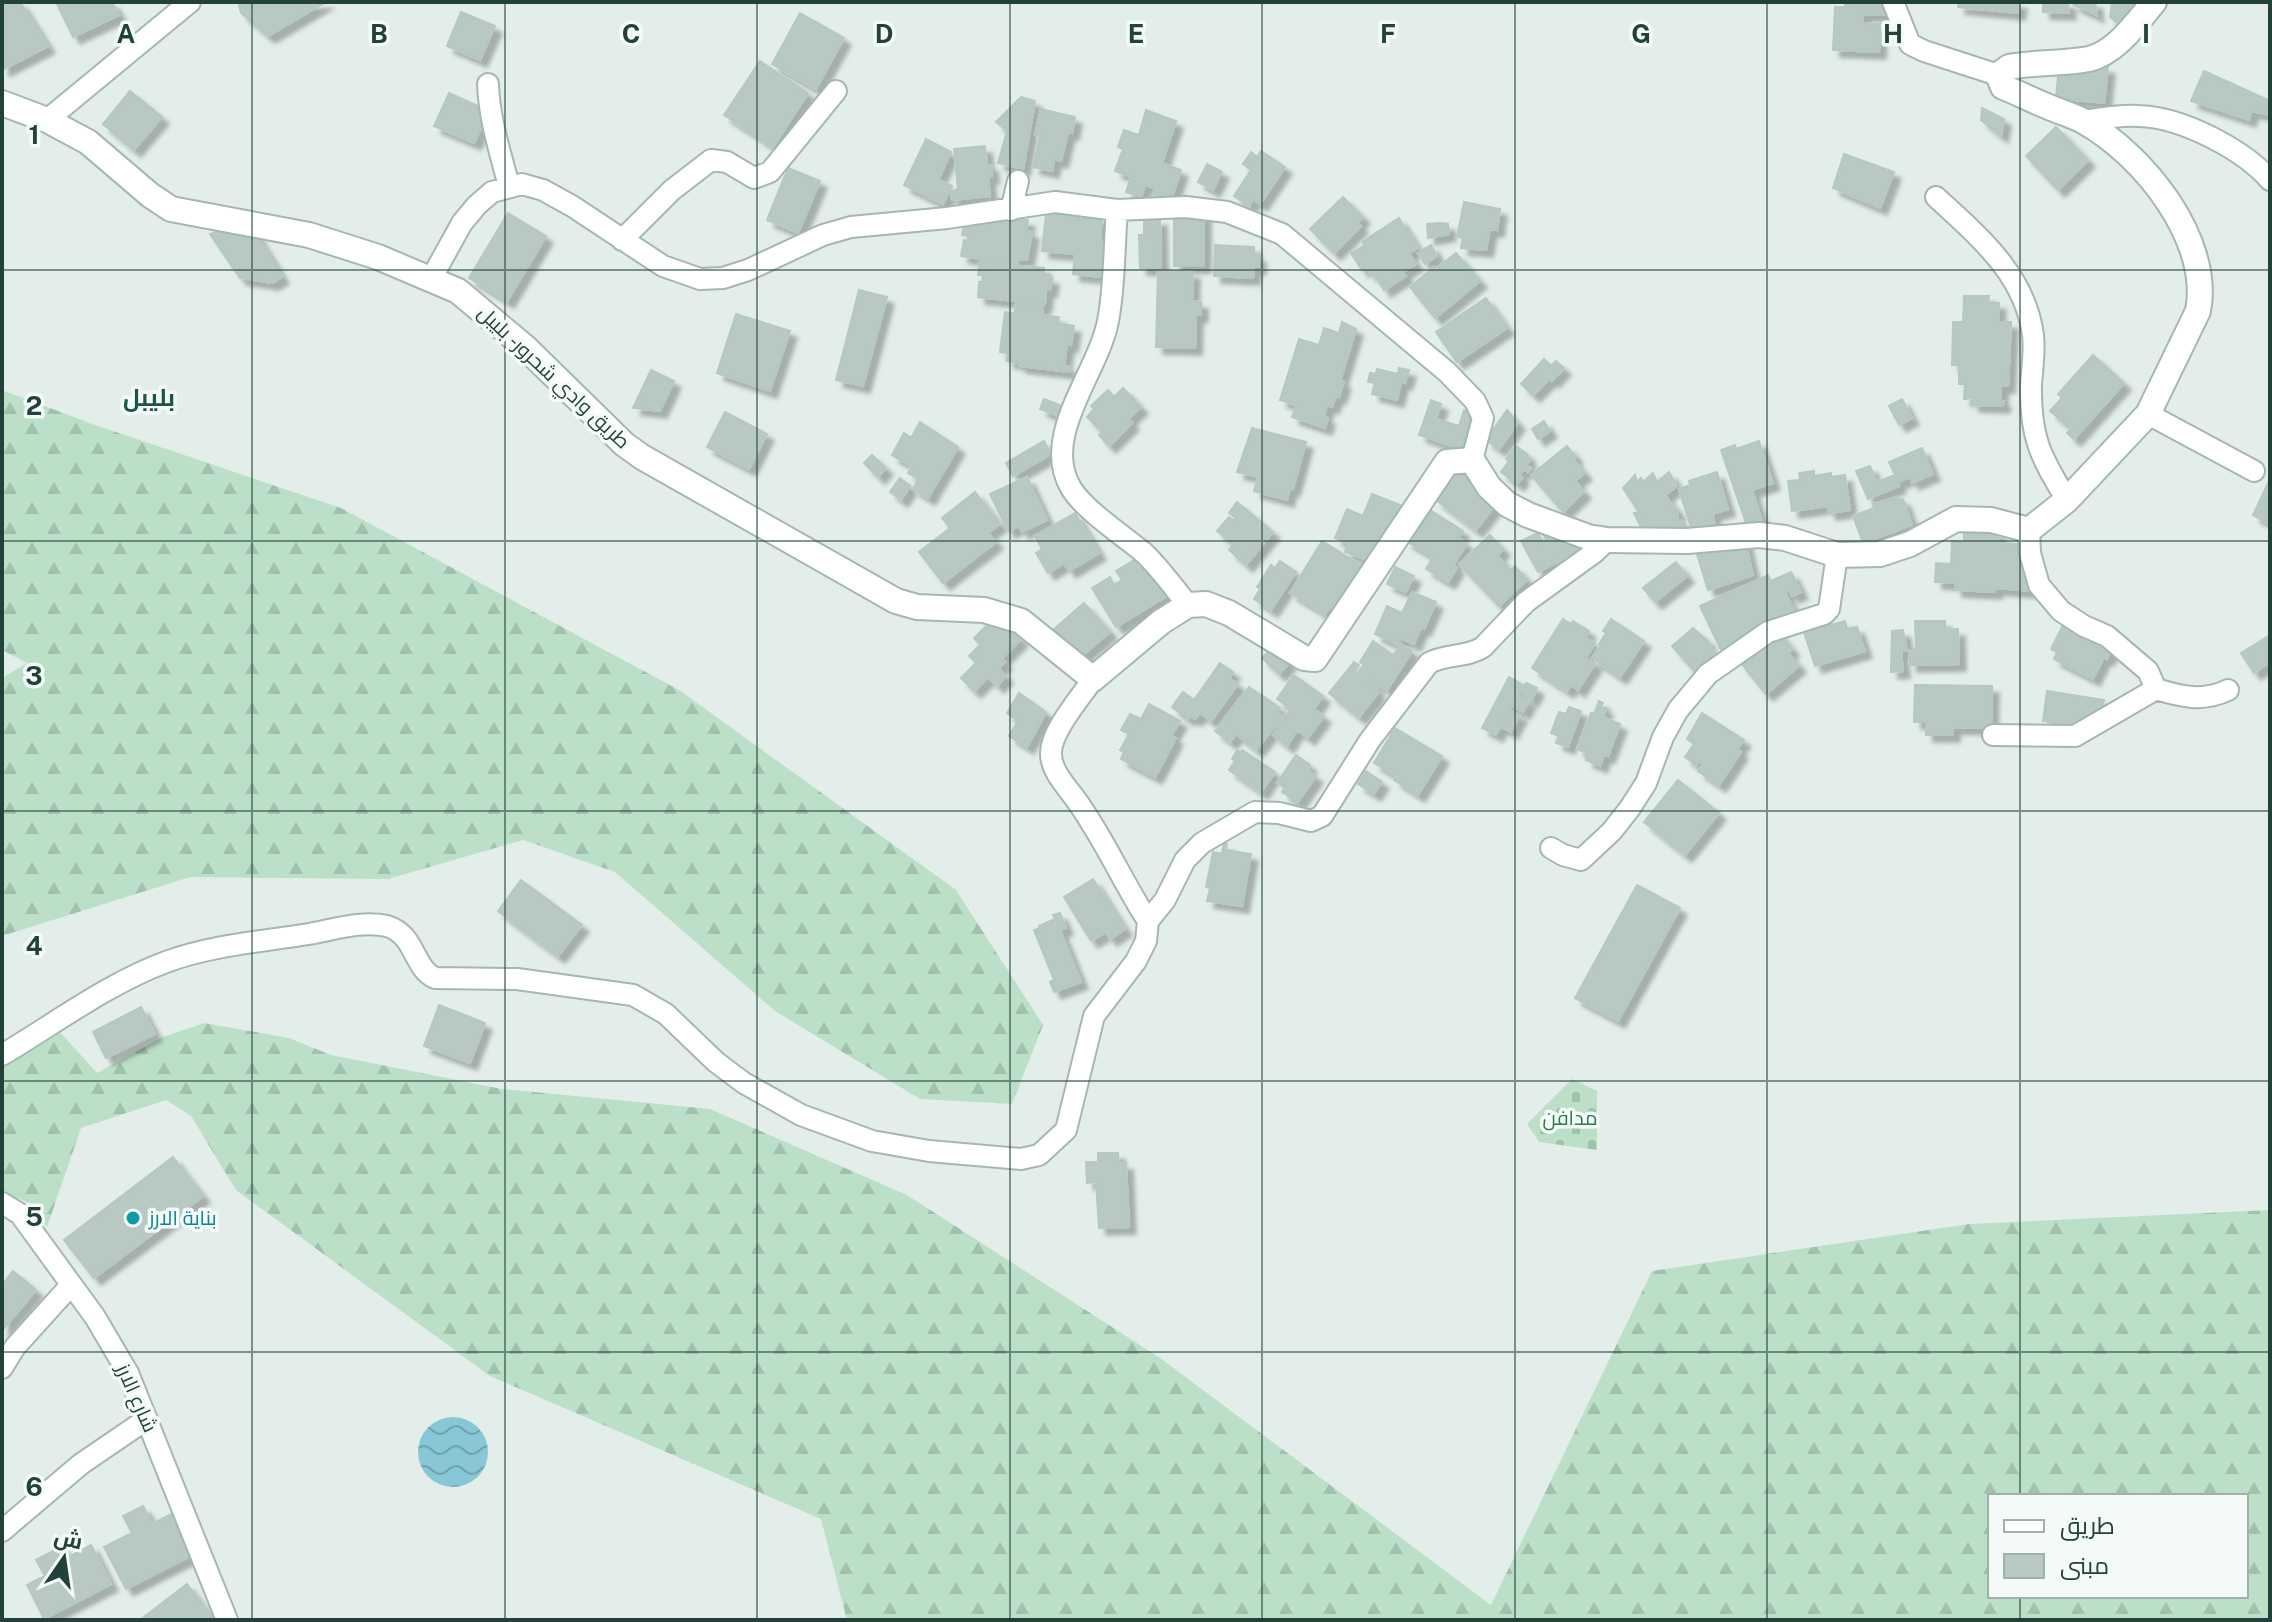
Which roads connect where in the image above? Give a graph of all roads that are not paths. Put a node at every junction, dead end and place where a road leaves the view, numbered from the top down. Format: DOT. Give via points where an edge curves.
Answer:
graph roads {
  1 [pos="190,2"];
  2 [pos="1893,2"];
  3 [pos="2154,2"];
  4 [pos="1998,75"];
  5 [pos="488,84"];
  6 [pos="836,91"];
  7 [pos="2,103"];
  8 [pos="47,120"];
  9 [pos="2084,121"];
  10 [pos="2270,180"];
  11 [pos="1018,181"];
  12 [pos="509,186"];
  13 [pos="1936,197"];
  14 [pos="1011,210"];
  15 [pos="1117,210"];
  16 [pos="622,240"];
  17 [pos="431,279"];
  18 [pos="2148,414"];
  19 [pos="1472,460"];
  20 [pos="2254,471"];
  21 [pos="2067,500"];
  22 [pos="2029,530"];
  23 [pos="1607,540"];
  24 [pos="1837,555"];
  25 [pos="1188,605"];
  26 [pos="1093,679"];
  27 [pos="2156,689"];
  28 [pos="2228,690"];
  29 [pos="1993,735"];
  30 [pos="1551,848"];
  31 [pos="1148,921"];
  32 [pos="2,1055"];
  33 [pos="2,1203"];
  34 [pos="71,1285"];
  35 [pos="2,1368"];
  36 [pos="147,1419"];
  37 [pos="2,1531"];
  38 [pos="227,1620"];
  1 -- 8 [label="street"];
  2 -- 4 [label="street" via="1910,44"];
  3 -- 4 [label="street" via="2124,36 2092,58 2009,67"];
  4 -- 9 [label="street" via="2003,87"];
  5 -- 12 [label="street" via="489,111"];
  6 -- 16 [label="street" via="770,172 754,178 727,162 711,160"];
  7 -- 8 [label="street, طريق وادي شحرور - بليبل"];
  8 -- 17 [label="street, طريق وادي شحرور - بليبل" via="88,142 171,209 309,235"];
  9 -- 10 [label="street" via="2142,115 2192,128"];
  9 -- 18 [label="street" via="2142,167 2162,191 2199,272 2198,311"];
  11 -- 14 [label="street"];
  12 -- 16 [label="street" via="543,190"];
  12 -- 17 [label="street" via="477,205"];
  13 -- 21 [label="street" via="2001,260 2017,286 2033,337 2035,433 2042,459"];
  14 -- 15 [label="street" via="1055,202"];
  14 -- 16 [label="street" via="851,227 723,278 679,273"];
  15 -- 19 [label="street" via="1186,207 1227,212 1282,234 1475,401 1483,418"];
  15 -- 25 [label="street" via="1108,322 1070,415 1061,465 1071,490 1147,556"];
  17 -- 26 [label="street, طريق وادي شحرور - بليبل" via="458,291 498,322 642,457 896,601 984,610 1021,621"];
  18 -- 20 [label="street"];
  18 -- 21 [label="street"];
  19 -- 23 [label="street" via="1507,504"];
  19 -- 25 [label="street" via="1447,462 1315,659 1304,658 1229,613 1206,604"];
  21 -- 22 [label="street"];
  22 -- 24 [label="street" via="1991,520 1956,519 1880,554"];
  22 -- 27 [label="street" via="2039,585 2061,611 2107,636 2148,671"];
  23 -- 24 [label="street" via="1759,535"];
  23 -- 31 [label="street" via="1526,602 1483,647 1429,663 1370,740 1322,816 1311,821 1255,812 1202,843 1185,860"];
  24 -- 30 [label="street" via="1829,609 1768,632 1708,674 1678,710 1646,783 1612,831 1581,860"];
  25 -- 26 [label="street"];
  26 -- 31 [label="street" via="1065,719 1052,760"];
  27 -- 28 [label="street" via="2211,698"];
  27 -- 29 [label="street" via="2075,736"];
  31 -- 32 [label="street" via="1136,961 1094,1016 1066,1130 1039,1155 1021,1159 929,1151 829,1127 744,1083 644,999 619,991 517,979 435,978 402,935 380,925 258,940 166,962"];
  33 -- 34 [label="street, شارع الارز" via="20,1214"];
  34 -- 35 [label="street"];
  34 -- 36 [label="street, شارع الارز" via="128,1373"];
  36 -- 37 [label="street" via="81,1464"];
  36 -- 38 [label="street, شارع الارز"];
}
